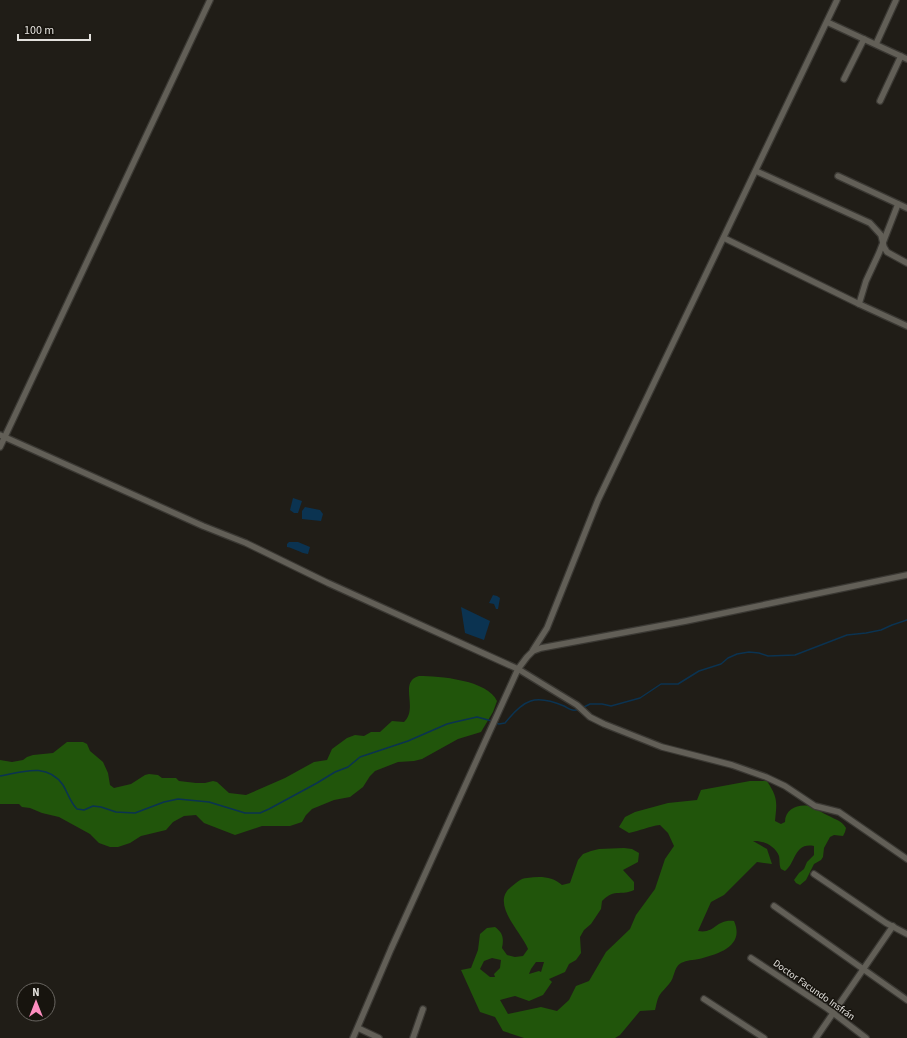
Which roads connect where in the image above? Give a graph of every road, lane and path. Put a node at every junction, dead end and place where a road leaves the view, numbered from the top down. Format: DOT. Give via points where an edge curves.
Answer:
graph roads {
  1 [pos="210,0"];
  2 [pos="837,0"];
  3 [pos="896,0"];
  4 [pos="827,22"];
  5 [pos="864,39"];
  6 [pos="876,44"];
  7 [pos="901,56"];
  8 [pos="907,59"];
  9 [pos="844,79"];
  10 [pos="880,101"];
  11 [pos="756,171"];
  12 [pos="838,176"];
  13 [pos="898,204"];
  14 [pos="907,208"];
  15 [pos="724,238"];
  16 [pos="883,243"];
  17 [pos="907,263"];
  18 [pos="859,304"];
  19 [pos="907,326"];
  20 [pos="2,436"];
  21 [pos="0,447"];
  22 [pos="907,575"];
  23 [pos="533,651"];
  24 [pos="518,669"];
  25 [pos="907,859"];
  26 [pos="814,874"];
  27 [pos="774,906"];
  28 [pos="893,926"];
  29 [pos="907,934"];
  30 [pos="751,958"];
  31 [pos="863,970"];
  32 [pos="704,998"];
  33 [pos="907,1000"];
  34 [pos="423,1009"];
  35 [pos="833,1013"];
  36 [pos="358,1028"];
  37 [pos="353,1038"];
  38 [pos="379,1038"];
  39 [pos="413,1038"];
  40 [pos="764,1038"];
  41 [pos="816,1038"];
  42 [pos="866,1038"];
  1 -- 20 [label="street"];
  2 -- 4 [label="street"];
  3 -- 6 [label="street"];
  4 -- 5 [label="street"];
  4 -- 11 [label="street"];
  5 -- 6 [label="street"];
  5 -- 9 [label="street"];
  6 -- 7 [label="street"];
  7 -- 8 [label="street"];
  7 -- 10 [label="street"];
  11 -- 15 [label="street"];
  11 -- 16 [label="street" via="870,223 881,235"];
  12 -- 13 [label="street"];
  13 -- 14 [label="street"];
  13 -- 16 [label="street"];
  15 -- 18 [label="street"];
  15 -- 23 [label="street" via="598,500 547,628"];
  16 -- 17 [label="street" via="887,252"];
  16 -- 18 [label="street"];
  18 -- 19 [label="street"];
  20 -- 21 [label="street"];
  20 -- 24 [label="street" via="246,543"];
  22 -- 23 [label="street"];
  23 -- 24 [label="street"];
  24 -- 25 [label="street" via="604,724 662,747 752,771 785,786 815,806 839,812"];
  24 -- 36 [label="street" via="391,949"];
  26 -- 28 [label="street"];
  27 -- 31 [label="street"];
  28 -- 29 [label="street"];
  28 -- 31 [label="street"];
  30 -- 35 [label="street, Doctor Facundo Insfrán"];
  31 -- 33 [label="street"];
  31 -- 35 [label="street"];
  32 -- 40 [label="street"];
  34 -- 39 [label="street"];
  35 -- 41 [label="street"];
  35 -- 42 [label="street, Doctor Facundo Insfrán"];
  36 -- 37 [label="street"];
  36 -- 38 [label="street"];
}
